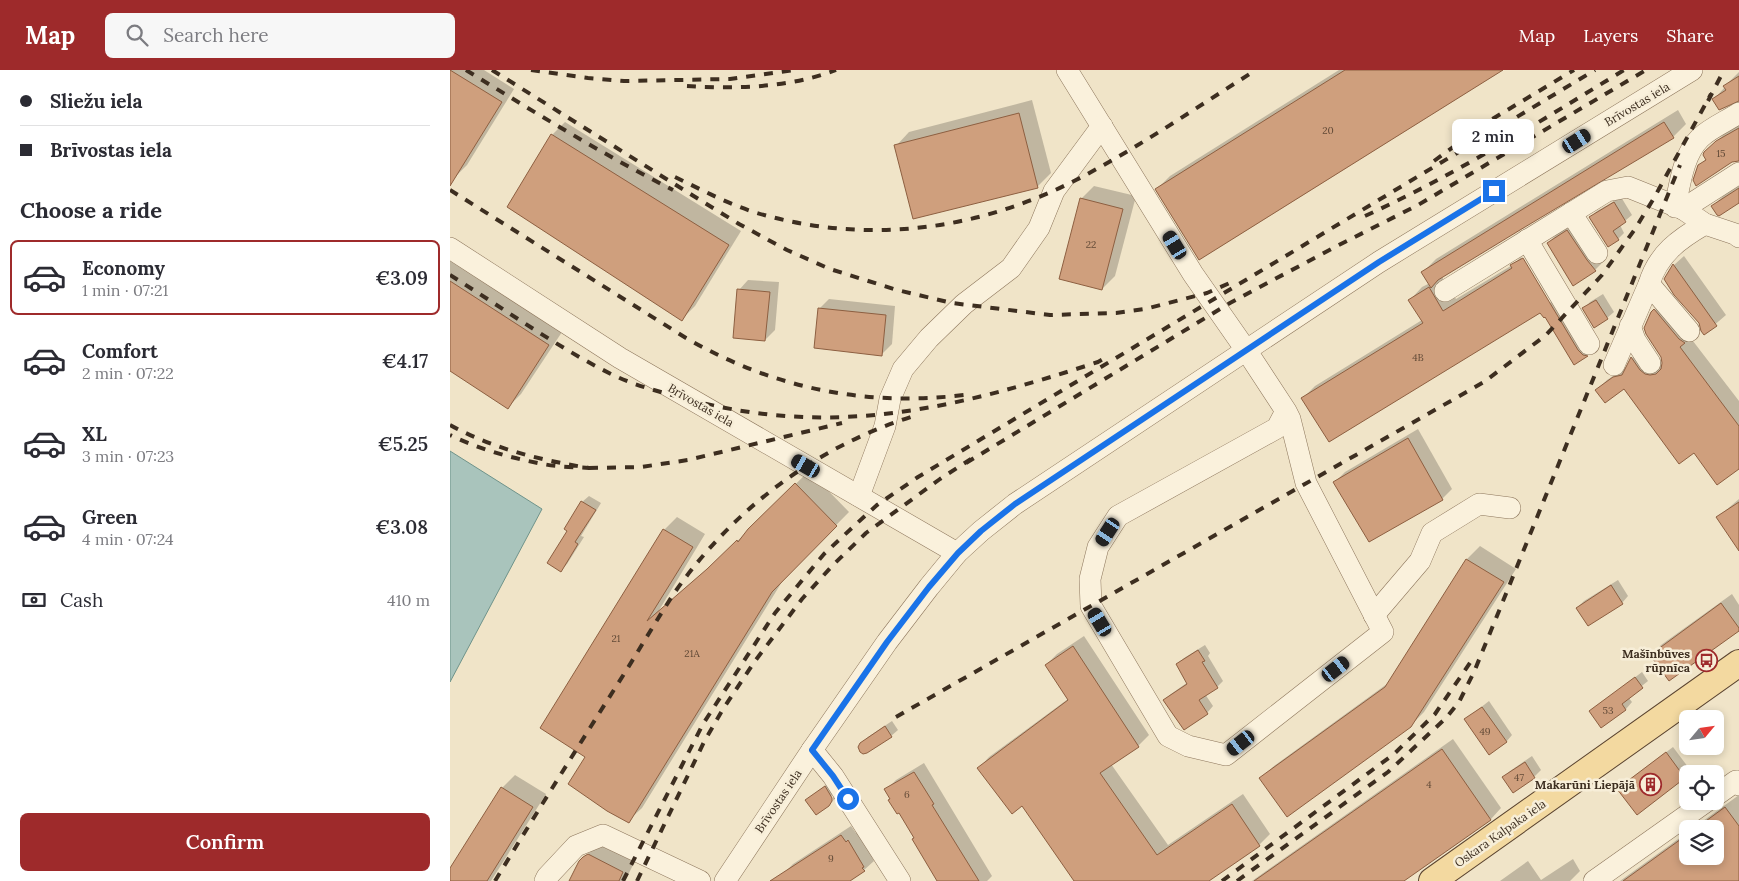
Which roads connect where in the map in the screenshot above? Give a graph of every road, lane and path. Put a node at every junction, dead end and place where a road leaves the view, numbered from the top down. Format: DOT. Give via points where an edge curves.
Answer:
graph roads {
  1 [pos="1067,70"];
  2 [pos="1692,70"];
  3 [pos="1739,113"];
  4 [pos="1102,126"];
  5 [pos="1739,173"];
  6 [pos="1679,208"];
  7 [pos="1571,213"];
  8 [pos="1705,224"];
  9 [pos="1737,235"];
  10 [pos="1527,240"];
  11 [pos="450,248"];
  12 [pos="1597,254"];
  13 [pos="1649,284"];
  14 [pos="1444,291"];
  15 [pos="1630,326"];
  16 [pos="1688,331"];
  17 [pos="1589,344"];
  18 [pos="1246,350"];
  19 [pos="1650,363"];
  20 [pos="1614,366"];
  21 [pos="1286,411"];
  22 [pos="859,496"];
  23 [pos="1510,508"];
  24 [pos="958,553"];
  25 [pos="1374,615"];
  26 [pos="1739,664"];
  27 [pos="812,750"];
  28 [pos="1739,785"];
  29 [pos="1724,790"];
  30 [pos="1694,810"];
  31 [pos="545,881"];
  32 [pos="700,881"];
  33 [pos="724,881"];
  34 [pos="900,881"];
  35 [pos="1432,881"];
  36 [pos="1594,881"];
  1 -- 4 [label="street"];
  2 -- 18 [label="street, Brīvostas iela" via="1379,262"];
  3 -- 6 [label="street" via="1701,136 1693,146 1684,170"];
  4 -- 18 [label="street" via="1193,274"];
  4 -- 22 [label="street" via="1054,190 1039,228 1011,268 964,304 929,338 904,369 890,398 884,426"];
  5 -- 6 [label="street"];
  6 -- 7 [label="street" via="1628,187 1607,190"];
  6 -- 8 [label="street"];
  7 -- 10 [label="street"];
  7 -- 12 [label="street"];
  8 -- 9 [label="street"];
  8 -- 13 [label="street" via="1681,238 1660,260"];
  10 -- 14 [label="street"];
  10 -- 17 [label="street"];
  11 -- 22 [label="street, Brīvostas iela" via="620,358"];
  13 -- 15 [label="street"];
  13 -- 16 [label="street"];
  15 -- 19 [label="street"];
  15 -- 20 [label="street"];
  18 -- 21 [label="street"];
  18 -- 24 [label="street, Brīvostas iela" via="1015,504"];
  21 -- 25 [label="street" via="1306,483"];
  21 -- 25 [label="street" via="1277,428 1118,516 1098,547 1090,579 1090,606 1168,736 1188,746 1226,755 1383,632"];
  22 -- 24 [label="street, Brīvostas iela"];
  23 -- 25 [label="street" via="1479,504 1432,533 1420,561"];
  24 -- 27 [label="street, Brīvostas iela" via="887,642"];
  26 -- 35 [label="main road, Oskara Kalpaka iela"];
  27 -- 33 [label="street, Brīvostas iela"];
  27 -- 34 [label="street" via="833,776"];
  28 -- 29 [label="street" via="1736,781"];
  30 -- 36 [label="street"];
  31 -- 32 [label="street" via="576,846 603,835"];
}
